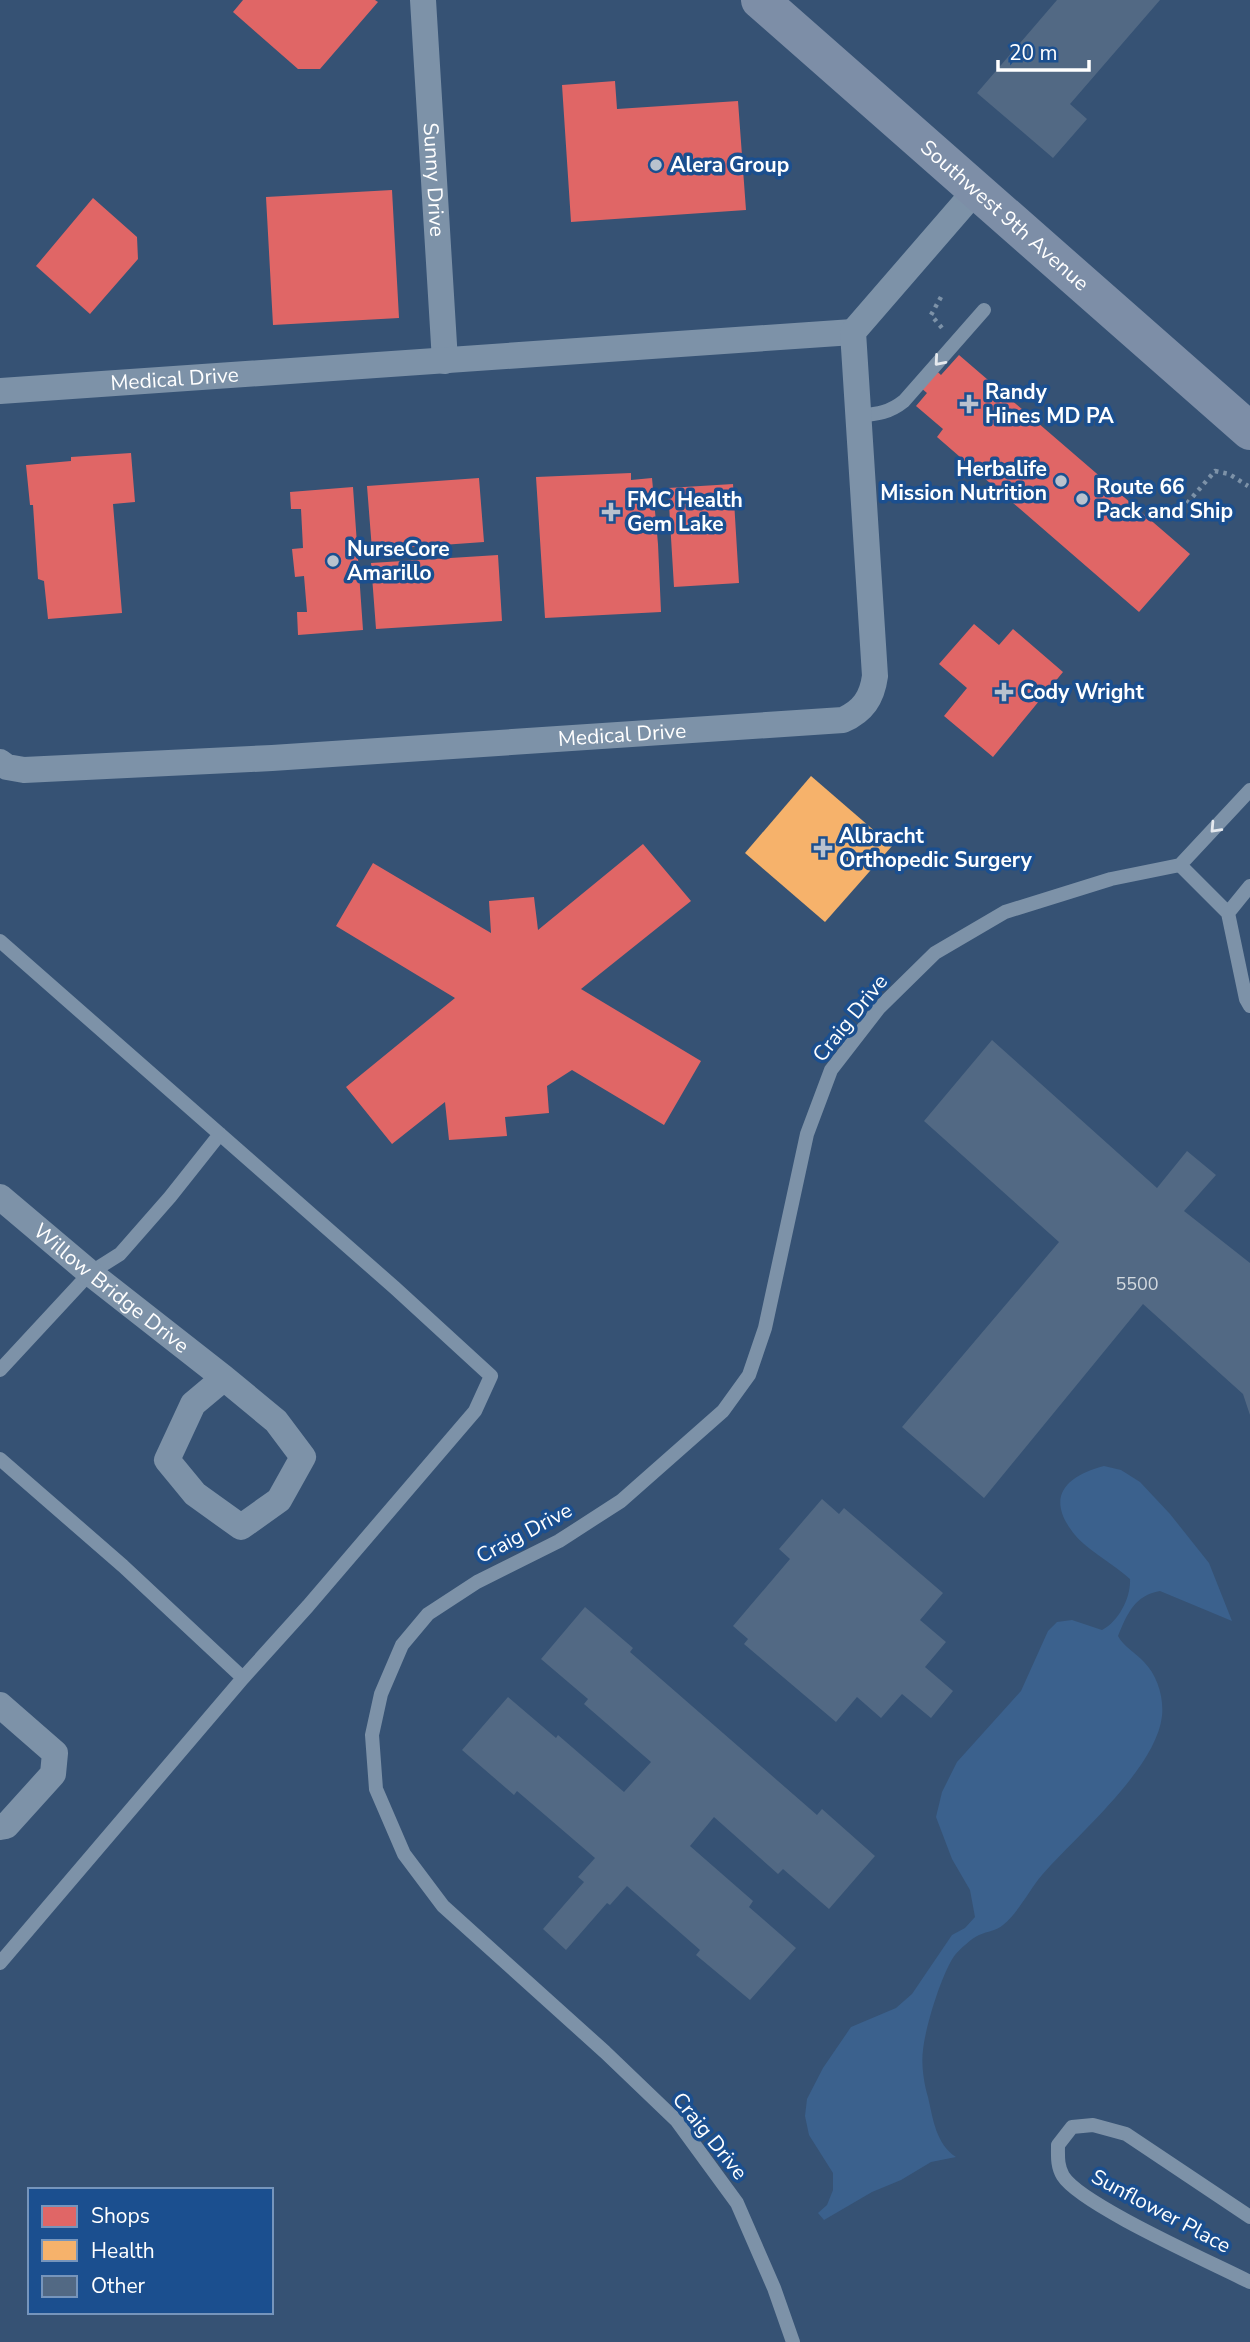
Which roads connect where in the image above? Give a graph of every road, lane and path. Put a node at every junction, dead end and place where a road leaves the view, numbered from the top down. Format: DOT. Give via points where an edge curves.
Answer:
graph roads {
  1 [pos="423,0"];
  2 [pos="760,0"];
  3 [pos="976,190"];
  4 [pos="941,297"];
  5 [pos="984,310"];
  6 [pos="931,315"];
  7 [pos="853,332"];
  8 [pos="445,361"];
  9 [pos="0,391"];
  10 [pos="859,416"];
  11 [pos="1250,431"];
  12 [pos="1248,485"];
  13 [pos="1176,516"];
  14 [pos="0,762"];
  15 [pos="1250,790"];
  16 [pos="1180,865"];
  17 [pos="1250,886"];
  18 [pos="1228,912"];
  19 [pos="0,941"];
  20 [pos="1249,1001"];
  21 [pos="220,1134"];
  22 [pos="0,1197"];
  23 [pos="90,1273"];
  24 [pos="0,1370"];
  25 [pos="224,1378"];
  26 [pos="0,1459"];
  27 [pos="243,1678"];
  28 [pos="0,1705"];
  29 [pos="0,1826"];
  30 [pos="0,1964"];
  31 [pos="1250,2217"];
  32 [pos="1250,2281"];
  33 [pos="793,2342"];
  1 -- 8 [label="street, Sunny Drive"];
  2 -- 3 [label="main road, Southwest 9th Avenue"];
  3 -- 7 [label="street"];
  3 -- 11 [label="main road, Southwest 9th Avenue"];
  4 -- 6 [label="path"];
  5 -- 10 [label="lane, one-way" via="904,401 882,414"];
  7 -- 8 [label="street, Medical Drive"];
  7 -- 10 [label="street, Medical Drive"];
  8 -- 9 [label="street, Medical Drive"];
  10 -- 14 [label="street, Medical Drive" via="875,676 868,702 843,720 24,771"];
  12 -- 13 [label="path" via="1215,471"];
  15 -- 16 [label="lane, one-way"];
  16 -- 18 [label="lane"];
  16 -- 33 [label="lane, Craig Drive" via="1111,878 1005,912 935,953 879,1008 831,1070 807,1134 765,1328 749,1375 723,1411 621,1502 559,1541 477,1581 428,1614 402,1645 381,1694 372,1735 376,1789 404,1854 443,1906 677,2121 737,2203"];
  17 -- 18 [label="lane"];
  18 -- 20 [label="lane"];
  19 -- 21 [label="lane"];
  21 -- 23 [label="lane" via="120,1254"];
  21 -- 27 [label="lane" via="491,1376 475,1410"];
  22 -- 23 [label="street, Willow Bridge Drive"];
  23 -- 24 [label="lane"];
  23 -- 25 [label="street, Willow Bridge Drive"];
  25 -- 25 [label="street, Willow Bridge Drive" via="276,1421 303,1457 279,1500 241,1527 195,1494 167,1460 193,1404"];
  26 -- 27 [label="lane"];
  27 -- 30 [label="lane"];
  28 -- 29 [label="street" via="54,1753 53,1774 6,1826"];
  31 -- 32 [label="lane, Sunflower Place" via="1126,2134 1093,2125 1072,2127 1058,2145 1064,2179 1082,2194"];
}
